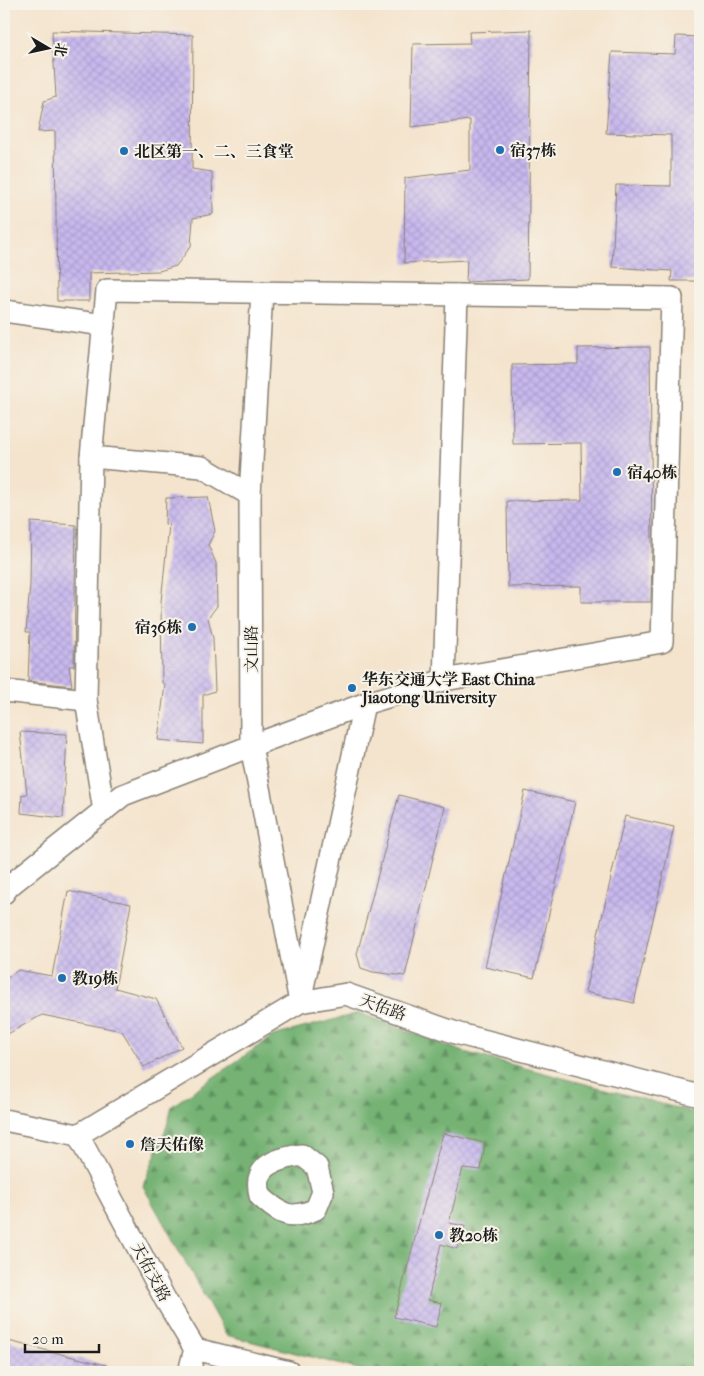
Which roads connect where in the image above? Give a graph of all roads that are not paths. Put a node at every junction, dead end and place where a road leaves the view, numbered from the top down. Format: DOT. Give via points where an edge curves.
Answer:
graph roads {
  1 [pos="262,292"];
  2 [pos="457,295"];
  3 [pos="4,311"];
  4 [pos="104,325"];
  5 [pos="91,457"];
  6 [pos="250,495"];
  7 [pos="444,680"];
  8 [pos="4,691"];
  9 [pos="86,700"];
  10 [pos="364,704"];
  11 [pos="251,746"];
  12 [pos="104,811"];
  13 [pos="6,888"];
  14 [pos="300,1002"];
  15 [pos="700,1096"];
  16 [pos="4,1120"];
  17 [pos="78,1135"];
  18 [pos="195,1349"];
  19 [pos="189,1372"];
  20 [pos="290,1372"];
  1 -- 2 [label="street"];
  1 -- 4 [label="street" via="107,290"];
  1 -- 6 [label="street, 文山路"];
  2 -- 7 [label="street"];
  2 -- 7 [label="street" via="672,298 662,642"];
  3 -- 4 [label="street"];
  4 -- 5 [label="street"];
  5 -- 6 [label="street" via="202,467"];
  5 -- 9 [label="street"];
  6 -- 11 [label="street, 文山路"];
  7 -- 10 [label="street"];
  8 -- 9 [label="street"];
  9 -- 12 [label="street"];
  10 -- 11 [label="street"];
  10 -- 14 [label="street"];
  11 -- 12 [label="street" via="123,795"];
  11 -- 14 [label="street, 文山路"];
  12 -- 13 [label="street"];
  14 -- 15 [label="street, 天佑路" via="346,994 459,1034"];
  14 -- 17 [label="street, 天佑路"];
  16 -- 17 [label="street"];
  17 -- 18 [label="street, 天佑支路"];
  18 -- 19 [label="street"];
  18 -- 20 [label="street"];
}
